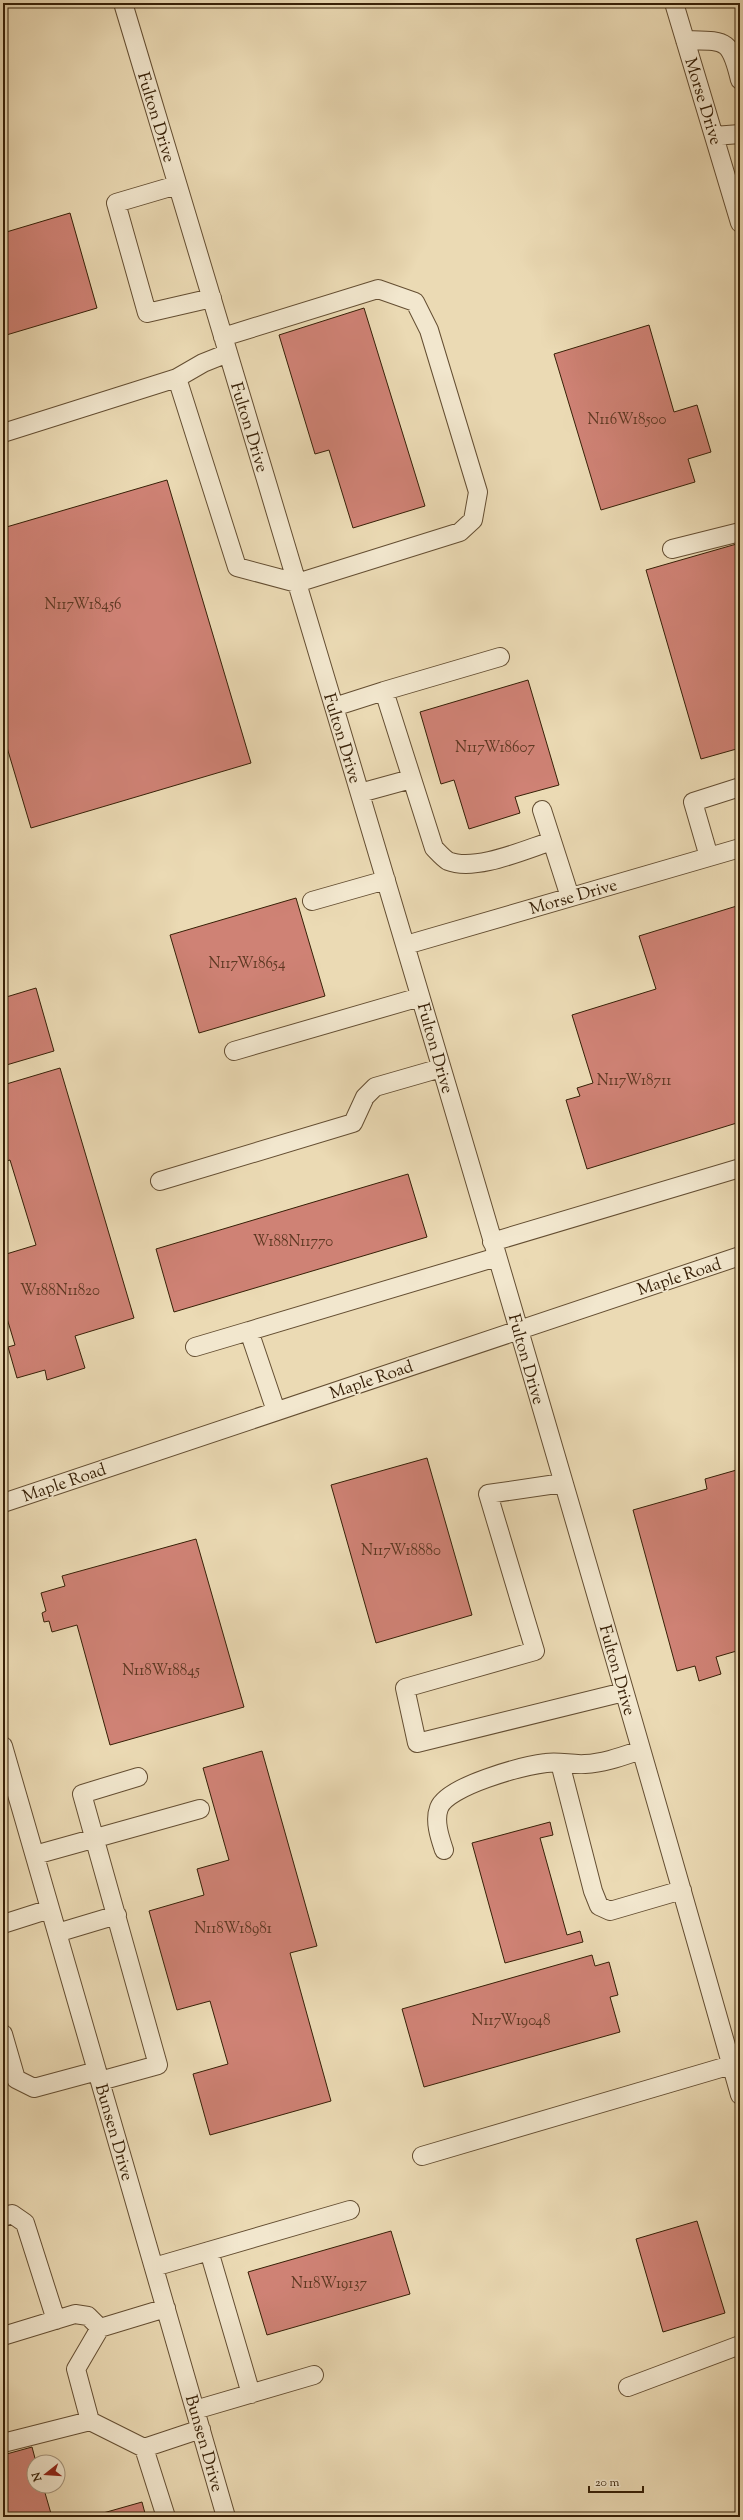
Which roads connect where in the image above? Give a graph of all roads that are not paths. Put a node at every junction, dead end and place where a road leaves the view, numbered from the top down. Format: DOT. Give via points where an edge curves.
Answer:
graph roads {
  1 [pos="123,3"];
  2 [pos="674,3"];
  3 [pos="685,40"];
  4 [pos="740,80"];
  5 [pos="740,134"];
  6 [pos="714,136"];
  7 [pos="177,185"];
  8 [pos="740,223"];
  9 [pos="212,298"];
  10 [pos="226,345"];
  11 [pos="176,378"];
  12 [pos="3,433"];
  13 [pos="740,532"];
  14 [pos="672,549"];
  15 [pos="297,583"];
  16 [pos="500,657"];
  17 [pos="384,691"];
  18 [pos="334,707"];
  19 [pos="411,779"];
  20 [pos="740,788"];
  21 [pos="360,793"];
  22 [pos="542,810"];
  23 [pos="552,842"];
  24 [pos="740,848"];
  25 [pos="710,856"];
  26 [pos="386,880"];
  27 [pos="570,897"];
  28 [pos="312,901"];
  29 [pos="406,945"];
  30 [pos="420,997"];
  31 [pos="234,1051"];
  32 [pos="441,1068"];
  33 [pos="740,1168"];
  34 [pos="160,1181"];
  35 [pos="495,1250"];
  36 [pos="740,1256"];
  37 [pos="518,1330"];
  38 [pos="249,1331"];
  39 [pos="195,1347"];
  40 [pos="276,1411"];
  41 [pos="563,1483"];
  42 [pos="3,1503"];
  43 [pos="624,1692"];
  44 [pos="3,1746"];
  45 [pos="641,1750"];
  46 [pos="560,1763"];
  47 [pos="138,1777"];
  48 [pos="200,1809"];
  49 [pos="93,1841"];
  50 [pos="444,1850"];
  51 [pos="35,1855"];
  52 [pos="682,1890"];
  53 [pos="50,1909"];
  54 [pos="117,1914"];
  55 [pos="3,1924"];
  56 [pos="57,1933"];
  57 [pos="3,2034"];
  58 [pos="732,2065"];
  59 [pos="99,2076"];
  60 [pos="740,2096"];
  61 [pos="422,2156"];
  62 [pos="350,2210"];
  63 [pos="3,2217"];
  64 [pos="209,2251"];
  65 [pos="154,2267"];
  66 [pos="166,2308"];
  67 [pos="56,2320"];
  68 [pos="100,2328"];
  69 [pos="3,2336"];
  70 [pos="740,2345"];
  71 [pos="314,2375"];
  72 [pos="628,2387"];
  73 [pos="251,2394"];
  74 [pos="195,2410"];
  75 [pos="90,2421"];
  76 [pos="201,2429"];
  77 [pos="3,2443"];
  78 [pos="144,2448"];
  79 [pos="166,2517"];
  80 [pos="226,2517"];
  1 -- 7 [label="street, Fulton Drive"];
  2 -- 3 [label="street, Morse Drive"];
  3 -- 4 [label="street" via="719,41 727,46 735,59"];
  3 -- 6 [label="street, Morse Drive"];
  5 -- 6 [label="street"];
  6 -- 8 [label="street, Morse Drive"];
  7 -- 9 [label="street, Fulton Drive"];
  7 -- 9 [label="street" via="116,203 147,313"];
  9 -- 10 [label="street, Fulton Drive"];
  10 -- 11 [label="street" via="203,363"];
  10 -- 15 [label="street, Fulton Drive"];
  10 -- 15 [label="street" via="378,289 415,302 429,330 478,492 473,520 460,532"];
  11 -- 12 [label="street"];
  11 -- 15 [label="street" via="236,567"];
  13 -- 14 [label="street"];
  15 -- 18 [label="street, Fulton Drive"];
  16 -- 17 [label="street"];
  17 -- 18 [label="street"];
  17 -- 19 [label="street"];
  18 -- 21 [label="street, Fulton Drive"];
  19 -- 21 [label="street"];
  19 -- 23 [label="street" via="434,848 446,860 476,864"];
  20 -- 25 [label="street" via="693,802"];
  21 -- 26 [label="street, Fulton Drive"];
  22 -- 23 [label="street"];
  23 -- 27 [label="street"];
  24 -- 25 [label="street, Morse Drive"];
  25 -- 27 [label="street, Morse Drive"];
  26 -- 28 [label="street"];
  26 -- 29 [label="street, Fulton Drive"];
  27 -- 29 [label="street, Morse Drive"];
  29 -- 30 [label="street, Fulton Drive"];
  30 -- 31 [label="street"];
  30 -- 32 [label="street, Fulton Drive"];
  32 -- 34 [label="street" via="375,1087 365,1097 353,1123"];
  32 -- 35 [label="street, Fulton Drive"];
  33 -- 35 [label="street"];
  35 -- 37 [label="street, Fulton Drive"];
  35 -- 38 [label="street"];
  36 -- 37 [label="street, Maple Road"];
  37 -- 40 [label="street, Maple Road"];
  37 -- 41 [label="street, Fulton Drive"];
  38 -- 39 [label="street"];
  38 -- 40 [label="street"];
  40 -- 42 [label="street, Maple Road"];
  41 -- 43 [label="street, Fulton Drive"];
  41 -- 43 [label="street" via="488,1494 535,1651 405,1688 417,1744"];
  43 -- 45 [label="street, Fulton Drive"];
  44 -- 51 [label="street, Bunsen Drive"];
  45 -- 46 [label="street" via="604,1761 584,1764"];
  45 -- 52 [label="street, Fulton Drive"];
  46 -- 50 [label="street" via="518,1769 465,1786 445,1798 439,1809 438,1830"];
  46 -- 52 [label="street" via="593,1891 600,1906 610,1911"];
  47 -- 49 [label="street" via="82,1794"];
  48 -- 49 [label="street"];
  49 -- 51 [label="street"];
  49 -- 54 [label="street"];
  51 -- 53 [label="street, Bunsen Drive"];
  52 -- 58 [label="street, Fulton Drive"];
  53 -- 55 [label="street"];
  53 -- 56 [label="street, Bunsen Drive"];
  54 -- 56 [label="street"];
  54 -- 59 [label="street" via="158,2065"];
  56 -- 59 [label="street, Bunsen Drive"];
  57 -- 59 [label="street" via="16,2079 34,2088"];
  58 -- 60 [label="street, Fulton Drive"];
  58 -- 61 [label="street"];
  59 -- 65 [label="street, Bunsen Drive"];
  62 -- 64 [label="street"];
  63 -- 67 [label="street" via="12,2214 25,2223"];
  64 -- 65 [label="street"];
  64 -- 73 [label="street"];
  65 -- 66 [label="street, Bunsen Drive"];
  66 -- 68 [label="street"];
  66 -- 74 [label="street, Bunsen Drive"];
  67 -- 68 [label="street" via="75,2314 88,2316"];
  67 -- 69 [label="street"];
  68 -- 75 [label="street" via="76,2369"];
  70 -- 72 [label="street"];
  71 -- 73 [label="street"];
  73 -- 74 [label="street"];
  74 -- 76 [label="street, Bunsen Drive"];
  75 -- 77 [label="street"];
  75 -- 78 [label="street"];
  76 -- 78 [label="street"];
  76 -- 80 [label="street, Bunsen Drive"];
  78 -- 79 [label="street"];
}
